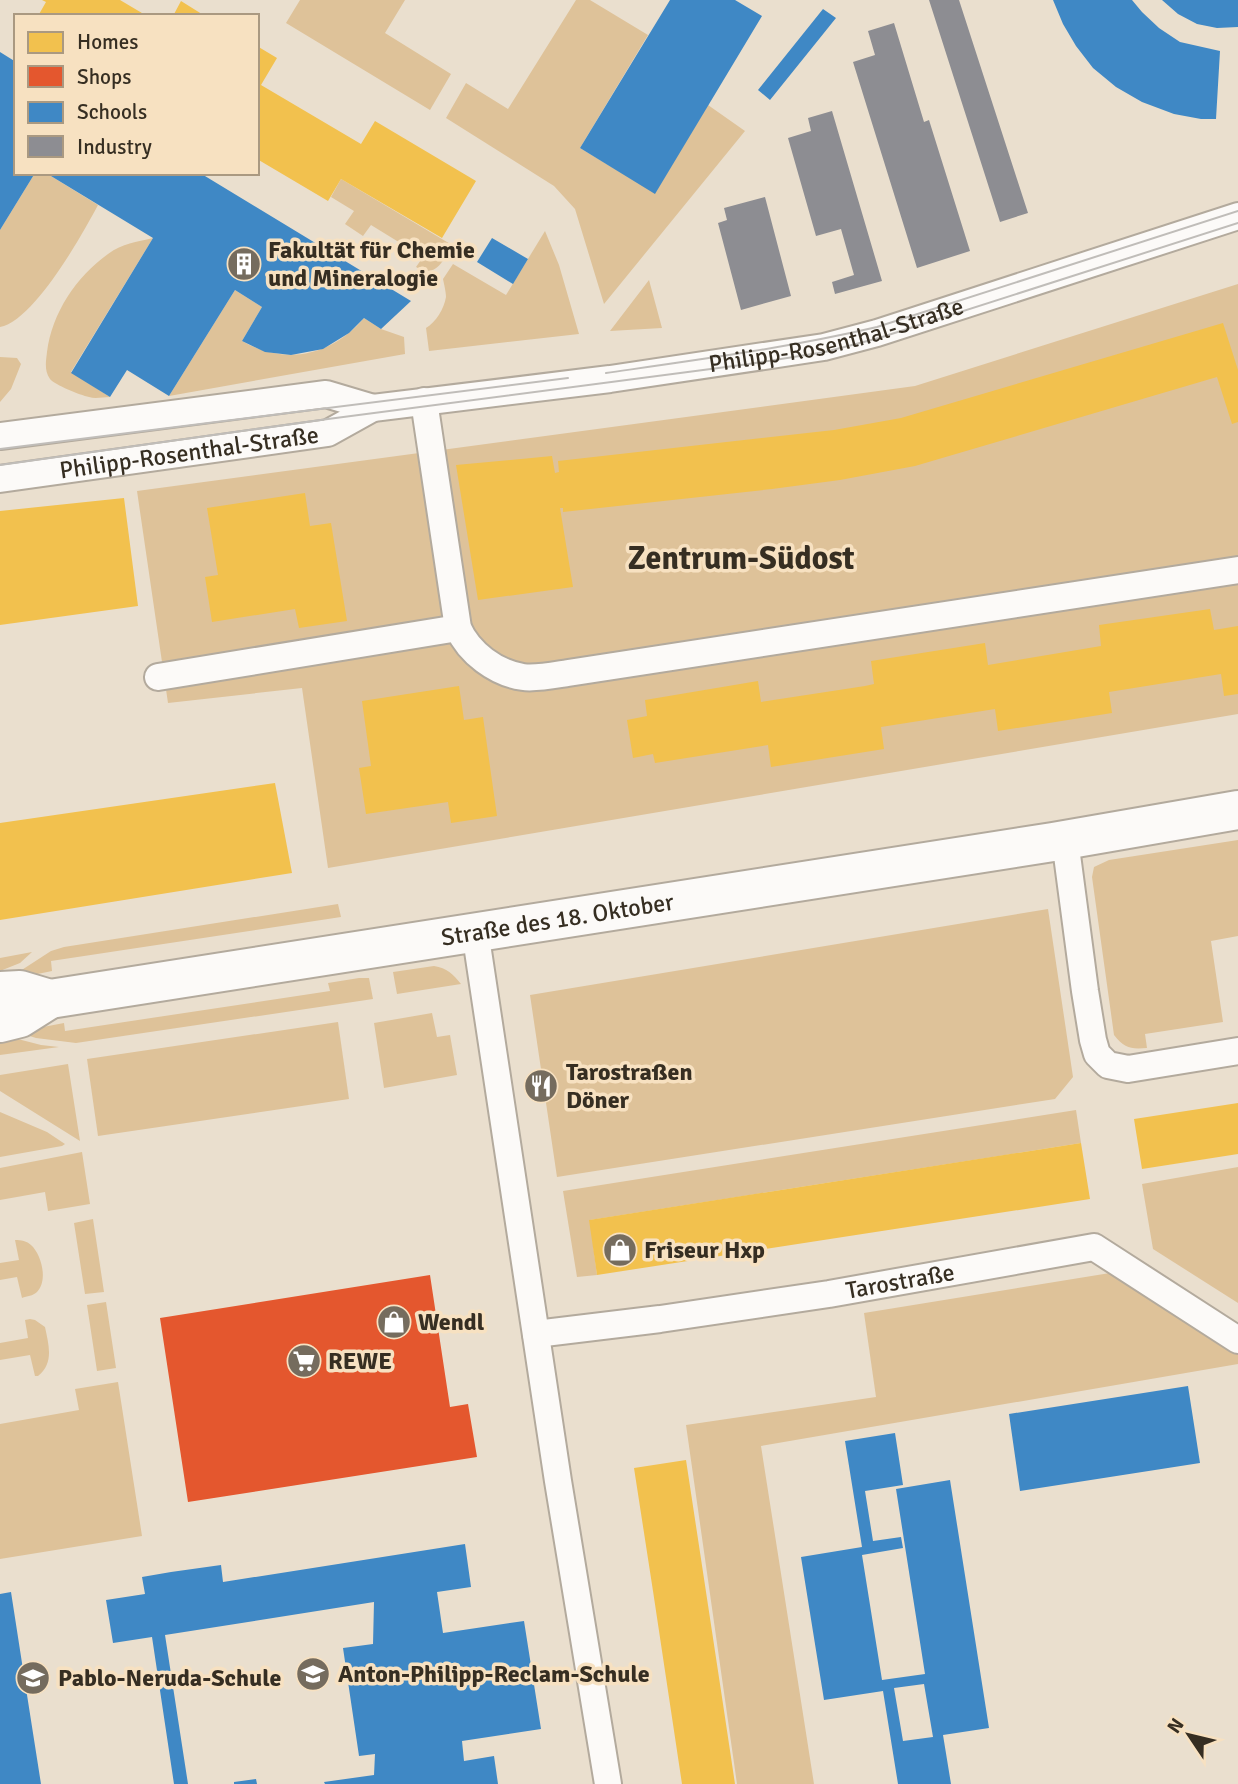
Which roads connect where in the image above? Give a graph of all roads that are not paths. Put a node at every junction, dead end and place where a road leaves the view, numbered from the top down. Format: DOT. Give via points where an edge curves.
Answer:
graph roads {
  1 [pos="1238,216"];
  2 [pos="424,401"];
  3 [pos="373,408"];
  4 [pos="0,436"];
  5 [pos="0,479"];
  6 [pos="1238,570"];
  7 [pos="458,628"];
  8 [pos="158,677"];
  9 [pos="1238,810"];
  10 [pos="1065,840"];
  11 [pos="475,931"];
  12 [pos="0,991"];
  13 [pos="50,999"];
  14 [pos="0,1023"];
  15 [pos="1238,1051"];
  16 [pos="536,1334"];
  17 [pos="1238,1340"];
  18 [pos="608,1784"];
  1 -- 2 [label="street, Philipp-Rosenthal-Straße" via="824,347"];
  2 -- 3 [label="street, Philipp-Rosenthal-Straße"];
  2 -- 7 [label="street"];
  3 -- 4 [label="street, Philipp-Rosenthal-Straße" via="326,394"];
  3 -- 5 [label="street, Philipp-Rosenthal-Straße" via="328,433"];
  6 -- 7 [label="street" via="525,678 501,672 479,656"];
  7 -- 8 [label="street"];
  9 -- 10 [label="main road, Straße des 18. Oktober"];
  10 -- 11 [label="main road, Straße des 18. Oktober"];
  10 -- 15 [label="street" via="1097,1054 1108,1065 1128,1069"];
  11 -- 13 [label="main road, Straße des 18. Oktober"];
  11 -- 16 [label="street"];
  12 -- 13 [label="main road, Straße des 18. Oktober" via="20,990"];
  13 -- 14 [label="main road, Straße des 18. Oktober" via="20,1018"];
  16 -- 17 [label="street, Tarostraße" via="829,1294 1094,1247"];
  16 -- 18 [label="street"];
}
